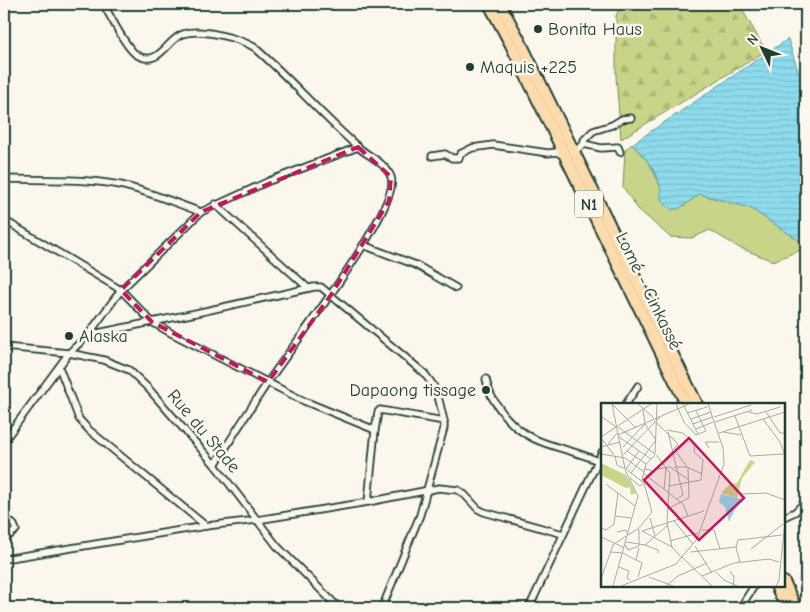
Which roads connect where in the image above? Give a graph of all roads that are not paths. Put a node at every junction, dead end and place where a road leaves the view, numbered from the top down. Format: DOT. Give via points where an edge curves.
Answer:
graph roads {
  1 [pos="103,4"];
  2 [pos="489,4"];
  3 [pos="500,4"];
  4 [pos="631,118"];
  5 [pos="584,144"];
  6 [pos="358,147"];
  7 [pos="620,152"];
  8 [pos="570,155"];
  9 [pos="432,156"];
  10 [pos="4,179"];
  11 [pos="216,204"];
  12 [pos="201,212"];
  13 [pos="4,220"];
  14 [pos="363,245"];
  15 [pos="308,288"];
  16 [pos="456,288"];
  17 [pos="121,290"];
  18 [pos="331,295"];
  19 [pos="152,322"];
  20 [pos="88,335"];
  21 [pos="4,347"];
  22 [pos="69,353"];
  23 [pos="59,367"];
  24 [pos="486,379"];
  25 [pos="268,382"];
  26 [pos="638,386"];
  27 [pos="627,403"];
  28 [pos="686,403"];
  29 [pos="696,403"];
  30 [pos="444,421"];
  31 [pos="375,430"];
  32 [pos="4,442"];
  33 [pos="601,454"];
  34 [pos="598,461"];
  35 [pos="215,465"];
  36 [pos="427,491"];
  37 [pos="806,501"];
  38 [pos="368,502"];
  39 [pos="4,516"];
  40 [pos="785,517"];
  41 [pos="258,520"];
  42 [pos="206,526"];
  43 [pos="563,534"];
  44 [pos="4,540"];
  45 [pos="4,559"];
  46 [pos="785,584"];
  47 [pos="753,587"];
  48 [pos="776,587"];
  49 [pos="339,608"];
  50 [pos="382,608"];
  51 [pos="528,608"];
  52 [pos="740,608"];
  53 [pos="786,608"];
  54 [pos="796,608"];
  1 -- 6 [label="street" via="130,48 144,58 157,56 176,37 190,32 236,39 254,47"];
  2 -- 8 [label="highway, Lomé - Cinkassé / N1"];
  3 -- 8 [label="highway, Lomé - Cinkassé / N1" via="520,39"];
  4 -- 5 [label="street" via="593,130"];
  5 -- 7 [label="street" via="618,147"];
  5 -- 8 [label="street"];
  6 -- 11 [label="street"];
  6 -- 14 [label="street" via="387,170 392,183 389,201"];
  8 -- 9 [label="street" via="493,145 472,148 460,154 459,158 445,154"];
  8 -- 28 [label="highway, Lomé - Cinkassé / N1"];
  8 -- 29 [label="highway, Lomé - Cinkassé / N1"];
  10 -- 12 [label="street" via="115,185"];
  11 -- 12 [label="street"];
  11 -- 15 [label="street"];
  12 -- 17 [label="street"];
  13 -- 17 [label="street"];
  14 -- 16 [label="street" via="416,265"];
  14 -- 18 [label="street"];
  15 -- 18 [label="street" via="321,287"];
  15 -- 19 [label="street"];
  17 -- 19 [label="street"];
  17 -- 20 [label="street"];
  18 -- 25 [label="street"];
  18 -- 30 [label="street" via="424,373 433,385"];
  19 -- 20 [label="street"];
  19 -- 25 [label="street"];
  20 -- 22 [label="street"];
  21 -- 22 [label="street, Rue du Stade"];
  22 -- 23 [label="street"];
  22 -- 35 [label="street, Rue du Stade" via="104,360 129,370"];
  23 -- 32 [label="street"];
  23 -- 42 [label="street" via="79,419 89,430"];
  24 -- 34 [label="street" via="493,401 516,428 550,446 579,452"];
  25 -- 31 [label="street" via="304,401"];
  25 -- 35 [label="street"];
  26 -- 27 [label="street"];
  30 -- 31 [label="street" via="382,409 378,412"];
  30 -- 36 [label="street"];
  31 -- 38 [label="street"];
  33 -- 34 [label="street"];
  34 -- 43 [label="street"];
  35 -- 41 [label="street, Rue du Stade"];
  36 -- 38 [label="street"];
  36 -- 43 [label="street" via="439,488 458,490 484,512"];
  36 -- 50 [label="street"];
  37 -- 40 [label="street"];
  38 -- 41 [label="street"];
  39 -- 44 [label="street" via="16,530"];
  41 -- 42 [label="street"];
  41 -- 49 [label="street, Rue du Stade" via="284,554"];
  42 -- 45 [label="street"];
  43 -- 51 [label="street"];
  46 -- 54 [label="highway"];
  47 -- 52 [label="street"];
  48 -- 53 [label="highway"];
}
